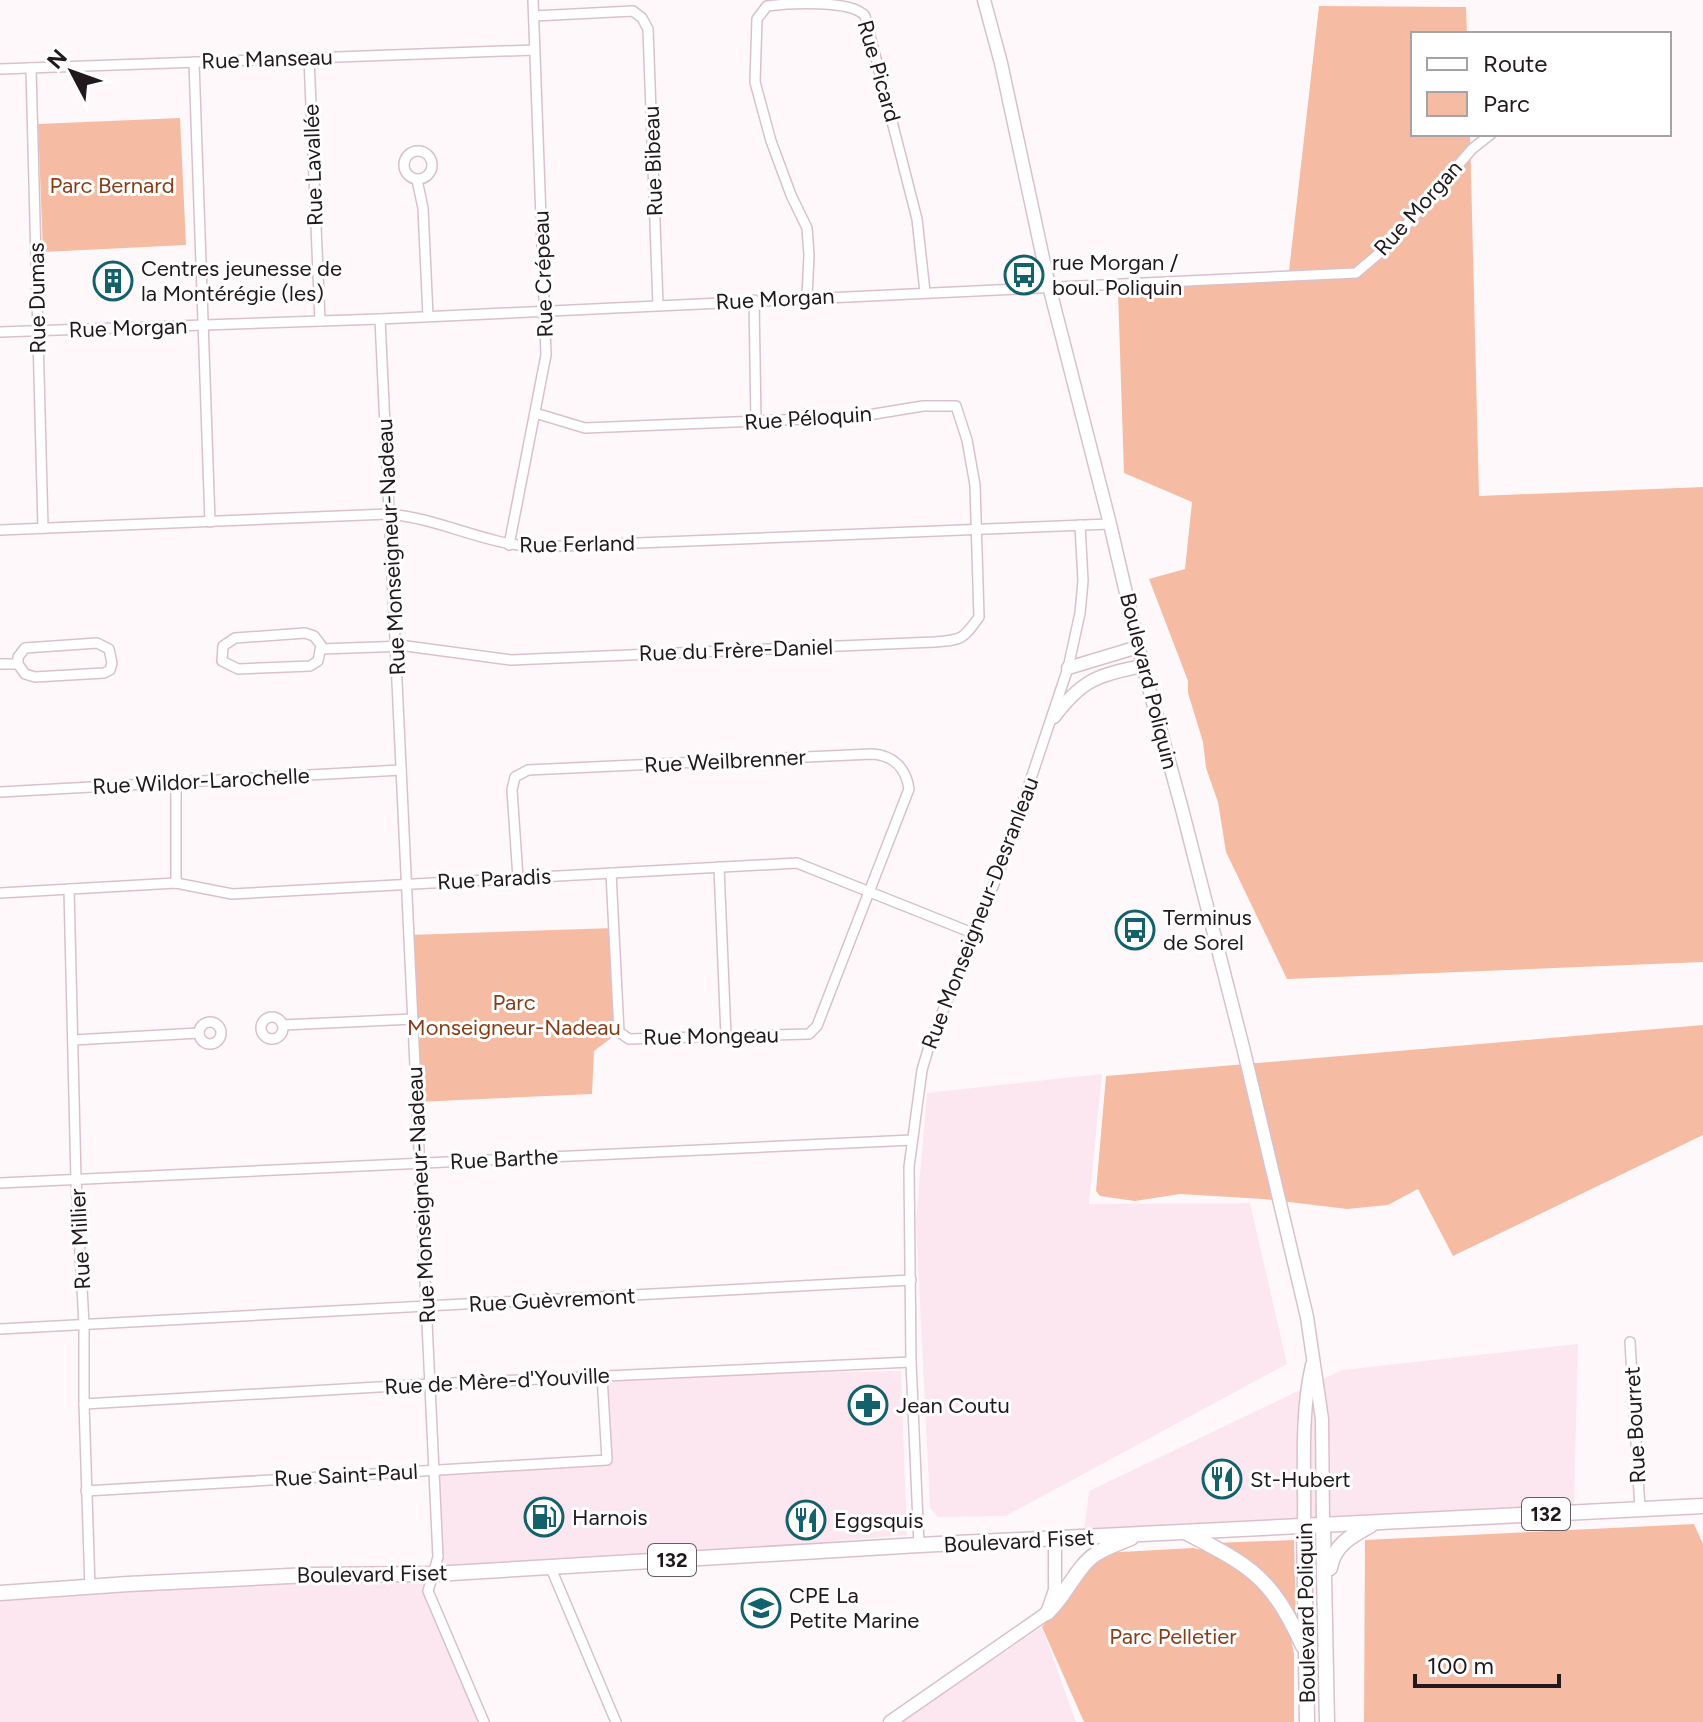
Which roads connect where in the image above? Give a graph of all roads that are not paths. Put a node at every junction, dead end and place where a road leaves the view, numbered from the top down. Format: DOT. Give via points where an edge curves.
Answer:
graph roads {
  1 [pos="533,0"];
  2 [pos="984,0"];
  3 [pos="534,16"];
  4 [pos="534,50"];
  5 [pos="309,58"];
  6 [pos="194,62"];
  7 [pos="31,68"];
  8 [pos="0,69"];
  9 [pos="1488,136"];
  10 [pos="417,180"];
  11 [pos="1049,286"];
  12 [pos="925,292"];
  13 [pos="807,297"];
  14 [pos="754,300"];
  15 [pos="658,305"];
  16 [pos="544,311"];
  17 [pos="428,316"];
  18 [pos="380,319"];
  19 [pos="320,321"];
  20 [pos="204,325"];
  21 [pos="37,331"];
  22 [pos="0,332"];
  23 [pos="535,413"];
  24 [pos="756,422"];
  25 [pos="388,514"];
  26 [pos="210,522"];
  27 [pos="1110,524"];
  28 [pos="1080,525"];
  29 [pos="43,528"];
  30 [pos="0,530"];
  31 [pos="978,530"];
  32 [pos="509,545"];
  33 [pos="396,646"];
  34 [pos="1138,647"];
  35 [pos="321,649"];
  36 [pos="0,664"];
  37 [pos="18,664"];
  38 [pos="1143,666"];
  39 [pos="1068,668"];
  40 [pos="1100,675"];
  41 [pos="1054,717"];
  42 [pos="401,770"];
  43 [pos="176,782"];
  44 [pos="0,792"];
  45 [pos="719,867"];
  46 [pos="611,873"];
  47 [pos="518,878"];
  48 [pos="176,883"];
  49 [pos="407,884"];
  50 [pos="69,889"];
  51 [pos="870,891"];
  52 [pos="0,893"];
  53 [pos="975,934"];
  54 [pos="413,1019"];
  55 [pos="283,1025"];
  56 [pos="199,1033"];
  57 [pos="726,1036"];
  58 [pos="73,1040"];
  59 [pos="912,1140"];
  60 [pos="420,1163"];
  61 [pos="76,1180"];
  62 [pos="0,1183"];
  63 [pos="911,1280"];
  64 [pos="426,1307"];
  65 [pos="84,1324"];
  66 [pos="0,1329"];
  67 [pos="1630,1342"];
  68 [pos="1313,1361"];
  69 [pos="911,1362"];
  70 [pos="602,1376"];
  71 [pos="430,1384"];
  72 [pos="84,1404"];
  73 [pos="434,1470"];
  74 [pos="86,1491"];
  75 [pos="1703,1506"];
  76 [pos="1640,1509"];
  77 [pos="1372,1524"];
  78 [pos="1323,1525"];
  79 [pos="1304,1526"];
  80 [pos="1183,1531"];
  81 [pos="1139,1534"];
  82 [pos="1055,1539"];
  83 [pos="919,1545"];
  84 [pos="550,1566"];
  85 [pos="434,1574"];
  86 [pos="90,1588"];
  87 [pos="0,1593"];
  88 [pos="1325,1600"];
  89 [pos="1047,1613"];
  90 [pos="1306,1652"];
  91 [pos="484,1722"];
  92 [pos="616,1722"];
  93 [pos="890,1722"];
  94 [pos="1307,1722"];
  95 [pos="1327,1722"];
  1 -- 3 [label="street, Rue Crépeau"];
  2 -- 11 [label="street, Boulevard Poliquin"];
  3 -- 4 [label="street, Rue Crépeau"];
  3 -- 15 [label="street, Rue Bibeau" via="633,11 648,29"];
  4 -- 5 [label="street, Rue Manseau"];
  4 -- 16 [label="street, Rue Crépeau"];
  5 -- 6 [label="street, Rue Manseau"];
  5 -- 19 [label="street, Rue Lavallée"];
  6 -- 7 [label="street, Rue Manseau"];
  6 -- 20 [label="street"];
  7 -- 8 [label="street, Rue Manseau"];
  7 -- 21 [label="street, Rue Dumas"];
  9 -- 11 [label="street, Rue Morgan" via="1390,244 1356,273"];
  10 -- 17 [label="street"];
  11 -- 12 [label="street, Rue Morgan"];
  11 -- 27 [label="street, Boulevard Poliquin"];
  12 -- 13 [label="street, Rue Morgan"];
  12 -- 13 [label="street, Rue Picard" via="917,219 865,16 843,2 781,4 767,6 757,19 755,76 771,141 807,228"];
  13 -- 14 [label="street, Rue Morgan"];
  14 -- 15 [label="street, Rue Morgan"];
  14 -- 24 [label="street"];
  15 -- 16 [label="street, Rue Morgan"];
  16 -- 17 [label="street, Rue Morgan"];
  16 -- 23 [label="street, Rue Crépeau" via="546,355"];
  17 -- 18 [label="street, Rue Morgan"];
  18 -- 19 [label="street, Rue Morgan"];
  18 -- 25 [label="street, Rue Monseigneur-Nadeau"];
  19 -- 20 [label="street, Rue Morgan"];
  20 -- 21 [label="street, Rue Morgan"];
  20 -- 26 [label="street"];
  21 -- 22 [label="street, Rue Morgan"];
  21 -- 29 [label="street, Rue Dumas"];
  23 -- 24 [label="street, Rue Péloquin" via="585,428"];
  23 -- 32 [label="street, Rue Crépeau"];
  24 -- 31 [label="street, Rue Péloquin" via="956,406 974,475"];
  25 -- 26 [label="street, Rue Ferland"];
  25 -- 32 [label="street, Rue Ferland" via="412,516"];
  25 -- 33 [label="street, Rue Monseigneur-Nadeau"];
  26 -- 29 [label="street, Rue Ferland"];
  27 -- 28 [label="street, Rue Ferland"];
  27 -- 34 [label="street, Boulevard Poliquin"];
  28 -- 31 [label="street, Rue Ferland"];
  28 -- 39 [label="street, Rue Monseigneur-Desranleau" via="1083,581"];
  29 -- 30 [label="street, Rue Ferland"];
  31 -- 32 [label="street, Rue Ferland"];
  31 -- 33 [label="street, Rue du Frère-Daniel" via="979,617 958,641 511,660"];
  33 -- 35 [label="street, Rue du Frère-Daniel"];
  33 -- 42 [label="street, Rue Monseigneur-Nadeau"];
  34 -- 38 [label="street, Boulevard Poliquin"];
  34 -- 39 [label="street"];
  35 -- 35 [label="street" via="318,661 300,667 238,669 222,661 221,653 235,638 305,633 317,638"];
  36 -- 37 [label="street"];
  37 -- 37 [label="street" via="25,674 41,677 104,673 112,663 109,649 97,643 25,648"];
  38 -- 40 [label="street"];
  38 -- 68 [label="street, Boulevard Poliquin" via="1243,1047"];
  39 -- 40 [label="street"];
  39 -- 41 [label="street, Rue Monseigneur-Desranleau"];
  40 -- 41 [label="street" via="1075,691"];
  41 -- 53 [label="street, Rue Monseigneur-Desranleau"];
  42 -- 43 [label="street, Rue Wildor-Larochelle"];
  42 -- 49 [label="street, Rue Monseigneur-Nadeau"];
  43 -- 44 [label="street, Rue Wildor-Larochelle"];
  43 -- 48 [label="street"];
  45 -- 46 [label="street, Rue Paradis"];
  45 -- 51 [label="street, Rue Paradis" via="797,863"];
  45 -- 57 [label="street"];
  46 -- 47 [label="street, Rue Paradis"];
  46 -- 57 [label="street, Rue Mongeau" via="619,1032 629,1039"];
  47 -- 49 [label="street, Rue Paradis"];
  47 -- 51 [label="street, Rue Weilbrenner" via="512,790 515,777 528,770 872,754 898,764 909,789"];
  48 -- 49 [label="street, Rue Paradis" via="232,894"];
  48 -- 50 [label="street, Rue Paradis"];
  49 -- 54 [label="street, Rue Monseigneur-Nadeau"];
  50 -- 52 [label="street, Rue Paradis"];
  50 -- 58 [label="street, Rue Millier"];
  51 -- 53 [label="street, Rue Paradis"];
  51 -- 57 [label="street, Rue Mongeau" via="817,1026 809,1034"];
  53 -- 59 [label="street, Rue Monseigneur-Desranleau" via="930,1043"];
  54 -- 55 [label="street"];
  54 -- 60 [label="street, Rue Monseigneur-Nadeau"];
  56 -- 58 [label="street"];
  58 -- 61 [label="street, Rue Millier"];
  59 -- 60 [label="street, Rue Barthe"];
  59 -- 63 [label="street, Rue Monseigneur-Desranleau"];
  60 -- 61 [label="street, Rue Barthe"];
  60 -- 64 [label="street, Rue Monseigneur-Nadeau"];
  61 -- 62 [label="street, Rue Barthe"];
  61 -- 65 [label="street, Rue Millier"];
  63 -- 64 [label="street, Rue Guèvremont"];
  63 -- 69 [label="street, Rue Monseigneur-Desranleau"];
  64 -- 65 [label="street, Rue Guèvremont"];
  64 -- 71 [label="street, Rue Monseigneur-Nadeau"];
  65 -- 66 [label="street, Rue Guèvremont"];
  65 -- 72 [label="street, Rue Millier"];
  67 -- 76 [label="street, Rue Bourret"];
  68 -- 78 [label="street, Boulevard Poliquin" via="1322,1419"];
  68 -- 79 [label="street, Boulevard Poliquin" via="1303,1421"];
  69 -- 70 [label="street, Rue de Mère-d'Youville"];
  69 -- 83 [label="street, Rue Monseigneur-Desranleau"];
  70 -- 71 [label="street, Rue de Mère-d'Youville"];
  70 -- 73 [label="street, Rue Saint-Paul" via="607,1460"];
  71 -- 72 [label="street, Rue de Mère-d'Youville"];
  71 -- 73 [label="street, Rue Monseigneur-Nadeau"];
  72 -- 74 [label="street, Rue Millier"];
  73 -- 74 [label="street, Rue Saint-Paul"];
  73 -- 85 [label="street, Rue Monseigneur-Nadeau"];
  74 -- 86 [label="street, Rue Millier"];
  75 -- 76 [label="main road, Boulevard Fiset / 132"];
  76 -- 77 [label="main road, Boulevard Fiset / 132"];
  77 -- 78 [label="main road, Boulevard Fiset / 132"];
  77 -- 88 [label="main road" via="1344,1541 1332,1556"];
  78 -- 79 [label="main road, Boulevard Fiset / 132"];
  78 -- 88 [label="main road, Boulevard Poliquin"];
  79 -- 80 [label="main road, Boulevard Fiset / 132"];
  79 -- 90 [label="main road, Boulevard Poliquin"];
  80 -- 81 [label="main road, Boulevard Fiset / 132"];
  80 -- 90 [label="main road" via="1255,1571 1288,1614"];
  81 -- 82 [label="main road, Boulevard Fiset / 132"];
  81 -- 89 [label="main road" via="1096,1553"];
  82 -- 83 [label="main road, Boulevard Fiset / 132"];
  82 -- 89 [label="street" via="1055,1590"];
  83 -- 84 [label="main road, Boulevard Fiset / 132"];
  84 -- 85 [label="main road, Boulevard Fiset / 132"];
  84 -- 92 [label="street"];
  85 -- 86 [label="main road, Boulevard Fiset / 132" via="309,1575"];
  85 -- 91 [label="street, Rue Monseigneur-Nadeau" via="428,1591"];
  86 -- 87 [label="main road, Boulevard Fiset / 132"];
  88 -- 95 [label="main road, Boulevard Poliquin"];
  89 -- 93 [label="street"];
  90 -- 94 [label="main road, Boulevard Poliquin"];
}
